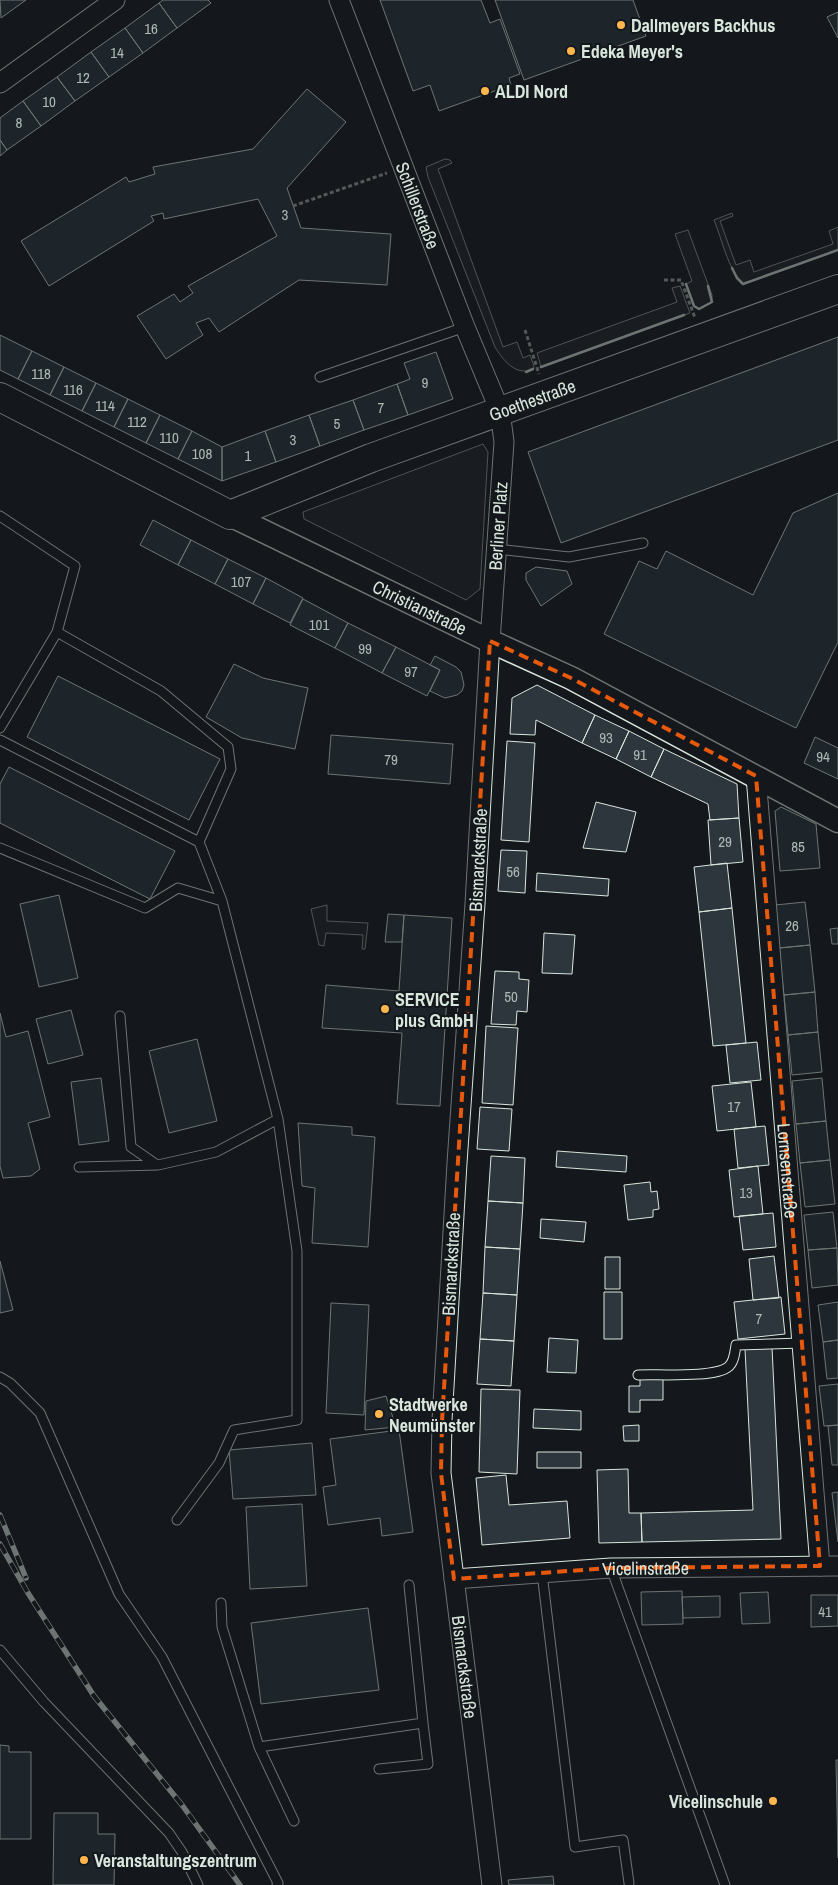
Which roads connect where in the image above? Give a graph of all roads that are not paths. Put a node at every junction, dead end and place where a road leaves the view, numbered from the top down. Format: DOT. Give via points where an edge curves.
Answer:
graph roads {
  1 [pos="115,0"];
  2 [pos="338,0"];
  3 [pos="0,84"];
  4 [pos="838,289"];
  5 [pos="465,327"];
  6 [pos="320,377"];
  7 [pos="0,397"];
  8 [pos="500,411"];
  9 [pos="230,515"];
  10 [pos="0,516"];
  11 [pos="643,542"];
  12 [pos="497,549"];
  13 [pos="57,632"];
  14 [pos="490,641"];
  15 [pos="0,728"];
  16 [pos="0,740"];
  17 [pos="756,776"];
  18 [pos="838,821"];
  19 [pos="199,842"];
  20 [pos="0,848"];
  21 [pos="222,901"];
  22 [pos="120,1016"];
  23 [pos="278,1119"];
  24 [pos="158,1165"];
  25 [pos="79,1167"];
  26 [pos="802,1343"];
  27 [pos="638,1374"];
  28 [pos="0,1377"];
  29 [pos="177,1520"];
  30 [pos="829,1566"];
  31 [pos="611,1568"];
  32 [pos="542,1573"];
  33 [pos="454,1579"];
  34 [pos="409,1585"];
  35 [pos="221,1603"];
  36 [pos="0,1650"];
  37 [pos="423,1723"];
  38 [pos="259,1747"];
  39 [pos="378,1769"];
  40 [pos="294,1821"];
  41 [pos="629,1883"];
  42 [pos="198,1885"];
  43 [pos="277,1885"];
  44 [pos="492,1885"];
  45 [pos="724,1885"];
  1 -- 3 [label="street"];
  2 -- 5 [label="street, Schillerstraße"];
  4 -- 8 [label="main road, Goethestraße"];
  5 -- 6 [label="lane"];
  5 -- 8 [label="street, Schillerstraße"];
  7 -- 9 [label="main road, Christianstraße"];
  8 -- 9 [label="main road, Goethestraße" via="371,458"];
  8 -- 12 [label="street, Berliner Platz" via="504,442"];
  9 -- 14 [label="street, Christianstraße"];
  10 -- 13 [label="lane" via="75,566"];
  11 -- 12 [label="lane" via="569,557"];
  12 -- 14 [label="street, Berliner Platz"];
  13 -- 15 [label="lane"];
  13 -- 19 [label="lane" via="162,691 228,747 231,769"];
  14 -- 17 [label="street, Christianstraße" via="571,678"];
  14 -- 33 [label="street, Bismarckstraße" via="442,1421 441,1473"];
  16 -- 19 [label="lane"];
  17 -- 18 [label="street, Christianstraße"];
  17 -- 26 [label="street, Lornsenstraße"];
  19 -- 21 [label="lane"];
  20 -- 21 [label="lane" via="145,908 178,888"];
  21 -- 23 [label="lane"];
  22 -- 24 [label="lane" via="131,1147"];
  23 -- 24 [label="lane" via="216,1152"];
  23 -- 29 [label="lane" via="297,1251 297,1420 234,1430 219,1463"];
  24 -- 25 [label="lane"];
  26 -- 27 [label="lane" via="736,1345 729,1367 712,1374"];
  26 -- 30 [label="street, Lornsenstraße"];
  28 -- 43 [label="lane" via="40,1413 119,1594 162,1657"];
  30 -- 31 [label="street, Vicelinstraße"];
  31 -- 32 [label="street, Vicelinstraße"];
  31 -- 45 [label="lane"];
  32 -- 33 [label="street, Vicelinstraße"];
  32 -- 41 [label="lane" via="575,1847 623,1840"];
  33 -- 44 [label="street, Bismarckstraße"];
  34 -- 37 [label="lane"];
  35 -- 38 [label="lane" via="222,1627"];
  36 -- 42 [label="lane" via="44,1702 169,1833"];
  37 -- 38 [label="lane"];
  37 -- 39 [label="lane" via="428,1764"];
  38 -- 40 [label="lane"];
}
